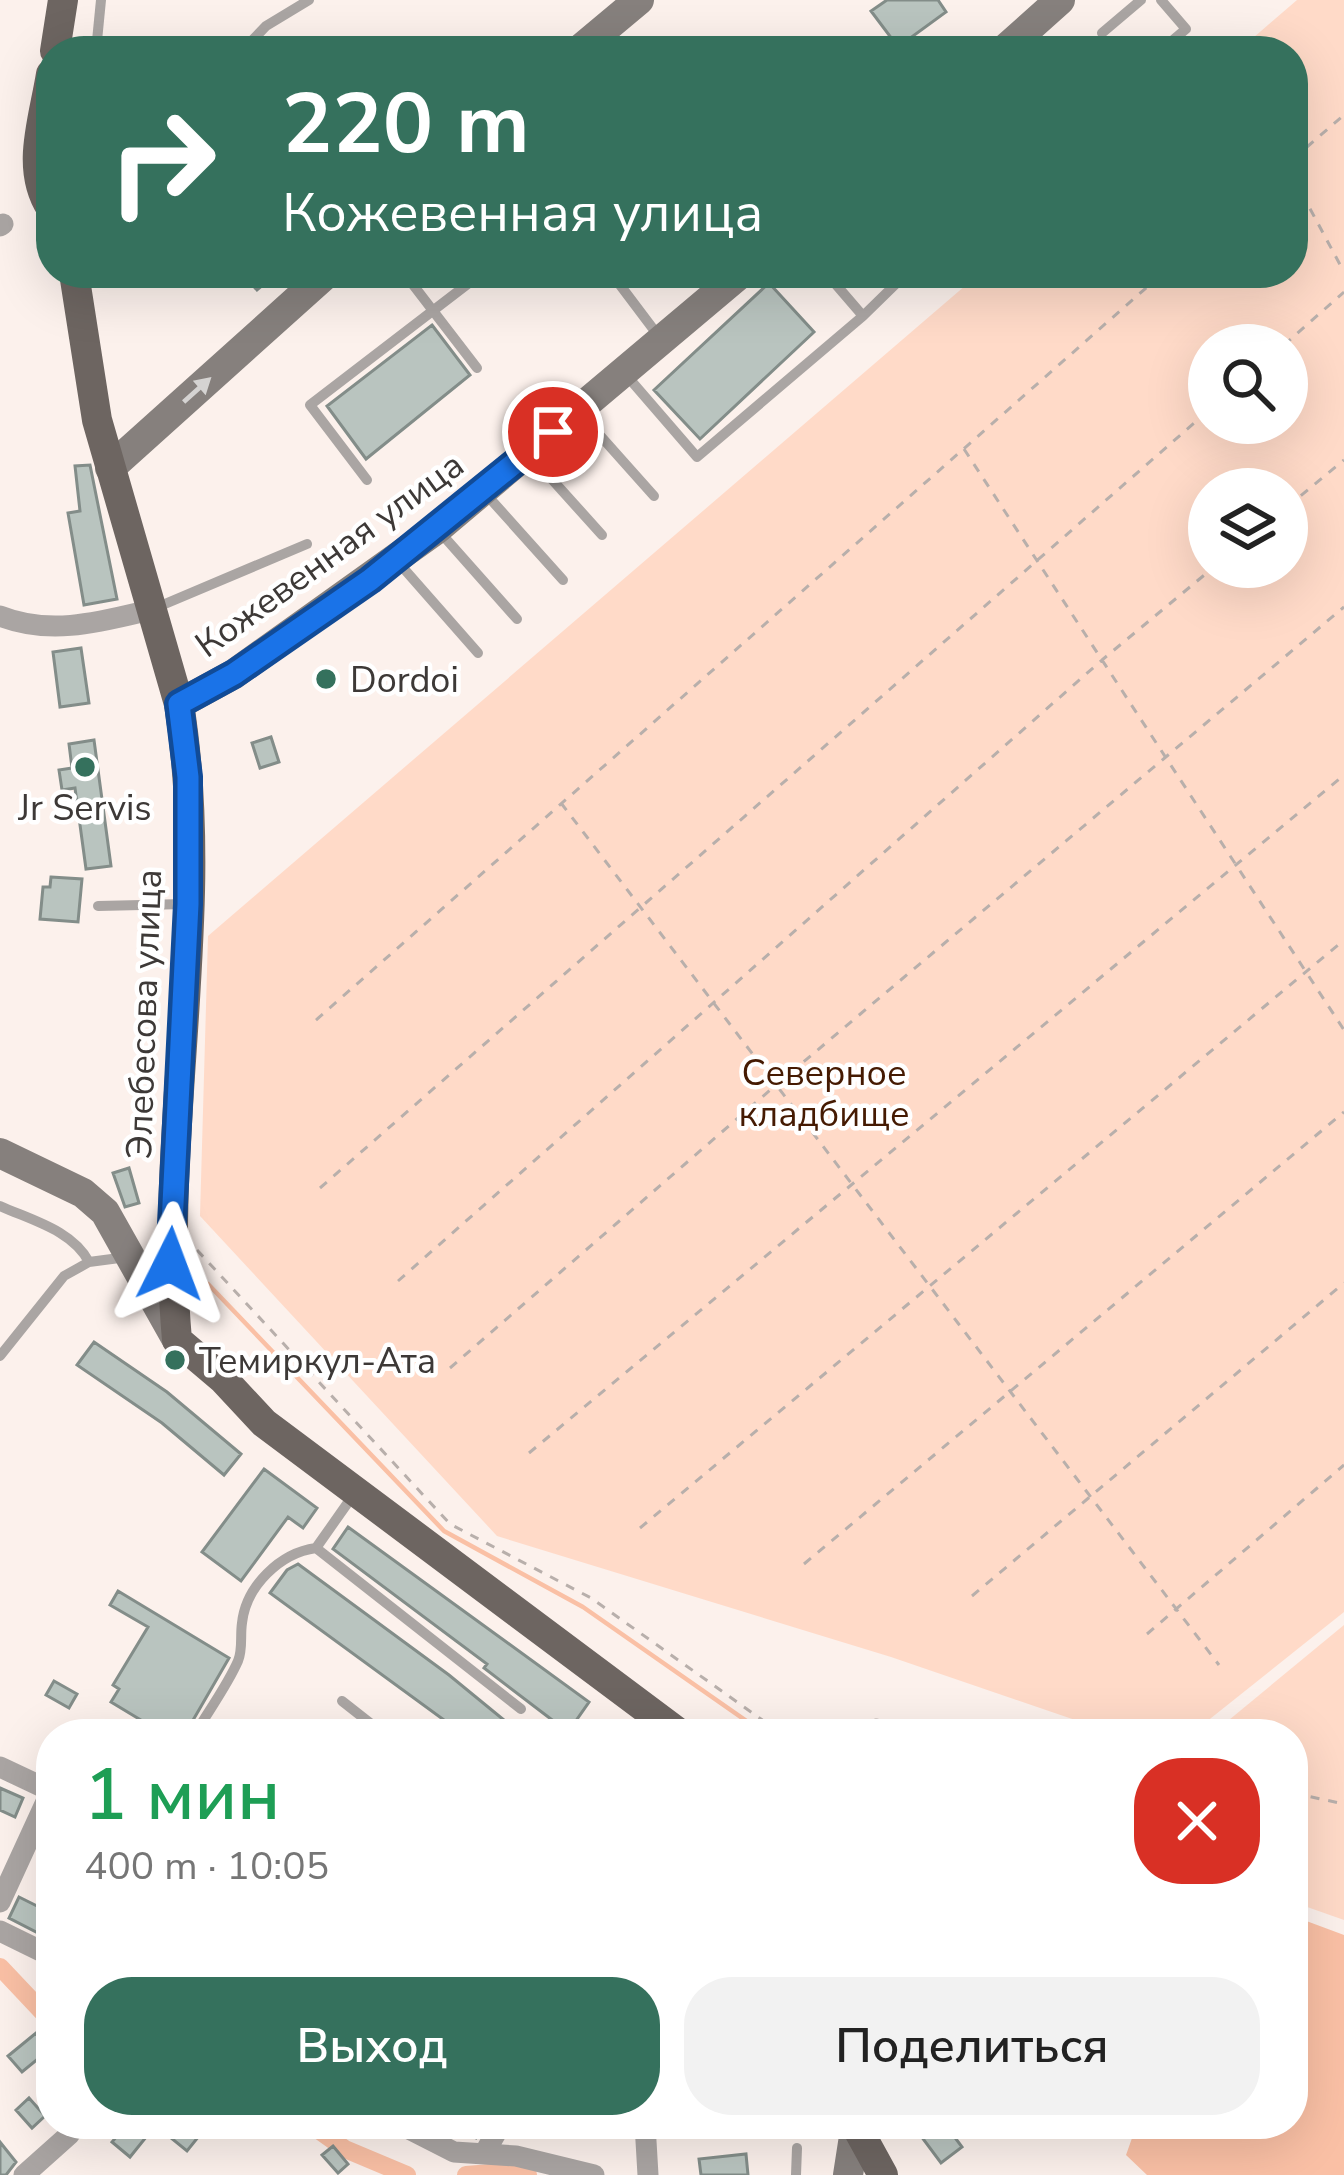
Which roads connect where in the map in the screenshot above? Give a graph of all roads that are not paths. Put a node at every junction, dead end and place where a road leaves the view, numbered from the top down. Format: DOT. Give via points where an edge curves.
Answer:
graph roads {
  1 [pos="63,0"];
  2 [pos="101,0"];
  3 [pos="309,0"];
  4 [pos="639,0"];
  5 [pos="1060,0"];
  6 [pos="1141,0"];
  7 [pos="1161,0"];
  8 [pos="1102,33"];
  9 [pos="57,36"];
  10 [pos="97,36"];
  11 [pos="256,36"];
  12 [pos="596,36"];
  13 [pos="1023,36"];
  14 [pos="1178,36"];
  15 [pos="76,288"];
  16 [pos="310,288"];
  17 [pos="415,288"];
  18 [pos="463,288"];
  19 [pos="622,288"];
  20 [pos="716,288"];
  21 [pos="839,288"];
  22 [pos="892,288"];
  23 [pos="433,311"];
  24 [pos="863,316"];
  25 [pos="662,340"];
  26 [pos="477,368"];
  27 [pos="623,372"];
  28 [pos="577,411"];
  29 [pos="528,453"];
  30 [pos="110,468"];
  31 [pos="367,480"];
  32 [pos="483,490"];
  33 [pos="654,496"];
  34 [pos="436,529"];
  35 [pos="602,535"];
  36 [pos="307,544"];
  37 [pos="396,559"];
  38 [pos="563,580"];
  39 [pos="150,610"];
  40 [pos="0,616"];
  41 [pos="517,619"];
  42 [pos="478,653"];
  43 [pos="179,704"];
  44 [pos="188,904"];
  45 [pos="98,906"];
  46 [pos="0,1153"];
  47 [pos="0,1206"];
  48 [pos="130,1257"];
  49 [pos="89,1262"];
  50 [pos="177,1340"];
  51 [pos="5,1341"];
  52 [pos="0,1356"];
  53 [pos="356,1491"];
  54 [pos="316,1547"];
  55 [pos="342,1701"];
  56 [pos="520,1709"];
  57 [pos="204,1719"];
  58 [pos="365,1719"];
  59 [pos="660,1719"];
  60 [pos="0,1767"];
  61 [pos="36,1784"];
  62 [pos="36,1824"];
  63 [pos="0,1902"];
  64 [pos="0,1931"];
  65 [pos="36,1949"];
  66 [pos="65,2139"];
  67 [pos="428,2139"];
  68 [pos="492,2139"];
  69 [pos="646,2139"];
  70 [pos="853,2139"];
  71 [pos="862,2139"];
  72 [pos="797,2148"];
  73 [pos="484,2154"];
  74 [pos="25,2175"];
  75 [pos="594,2175"];
  76 [pos="648,2175"];
  77 [pos="796,2175"];
  78 [pos="848,2175"];
  79 [pos="883,2175"];
  1 -- 9 [label="main road"];
  2 -- 10 [label="lane"];
  3 -- 11 [label="lane"];
  4 -- 12 [label="street"];
  5 -- 13 [label="street"];
  6 -- 8 [label="lane"];
  7 -- 14 [label="lane" via="1186,29"];
  15 -- 30 [label="main road, Элебесова улица"];
  30 -- 16 [label="street, one-way"];
  17 -- 23 [label="lane"];
  18 -- 23 [label="lane"];
  19 -- 25 [label="lane"];
  20 -- 25 [label="street, Кожевенная улица"];
  21 -- 24 [label="lane"];
  22 -- 24 [label="lane"];
  23 -- 26 [label="lane"];
  23 -- 31 [label="lane" via="310,405"];
  24 -- 27 [label="lane" via="697,457"];
  25 -- 27 [label="street, Кожевенная улица"];
  27 -- 28 [label="street, Кожевенная улица"];
  28 -- 29 [label="street, Кожевенная улица"];
  28 -- 33 [label="lane"];
  29 -- 32 [label="street, Кожевенная улица"];
  29 -- 35 [label="lane"];
  30 -- 39 [label="main road, Элебесова улица"];
  32 -- 34 [label="street, Кожевенная улица"];
  32 -- 38 [label="lane"];
  34 -- 37 [label="street, Кожевенная улица"];
  34 -- 41 [label="lane"];
  36 -- 39 [label="lane"];
  37 -- 42 [label="lane"];
  37 -- 43 [label="street, Кожевенная улица"];
  39 -- 40 [label="street" via="65,627"];
  39 -- 43 [label="main road, Элебесова улица"];
  43 -- 44 [label="main road, Элебесова улица"];
  44 -- 45 [label="lane"];
  44 -- 50 [label="main road, Элебесова улица" via="170,1264"];
  46 -- 48 [label="street" via="83,1193 105,1212"];
  47 -- 49 [label="lane" via="65,1235"];
  48 -- 49 [label="lane"];
  48 -- 50 [label="street"];
  49 -- 51 [label="lane" via="52,1288"];
  50 -- 53 [label="main road" via="264,1423"];
  51 -- 52 [label="lane"];
  53 -- 54 [label="lane"];
  53 -- 59 [label="main road"];
  54 -- 56 [label="lane"];
  54 -- 57 [label="lane" via="274,1567 254,1591 242,1618 240,1657"];
  55 -- 58 [label="lane"];
  60 -- 61 [label="street"];
  62 -- 63 [label="street"];
  64 -- 65 [label="street"];
  66 -- 74 [label="street"];
  67 -- 73 [label="street"];
  68 -- 73 [label="street"];
  69 -- 76 [label="street"];
  70 -- 78 [label="street"];
  71 -- 79 [label="main road"];
  72 -- 77 [label="lane"];
  73 -- 75 [label="street"];
}
